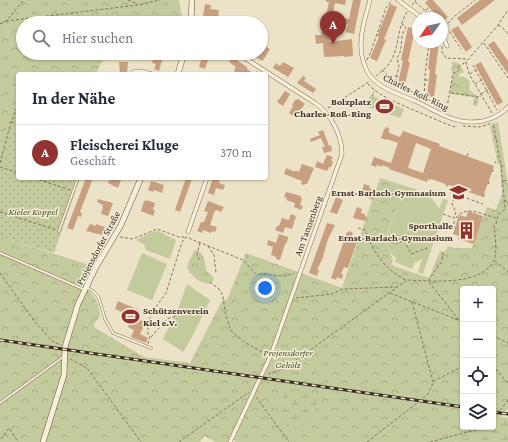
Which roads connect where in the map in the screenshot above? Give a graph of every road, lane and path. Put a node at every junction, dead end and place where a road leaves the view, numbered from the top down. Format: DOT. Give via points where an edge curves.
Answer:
graph roads {
  1 [pos="24,0"];
  2 [pos="128,0"];
  3 [pos="160,0"];
  4 [pos="192,0"];
  5 [pos="370,0"];
  6 [pos="392,0"];
  7 [pos="398,0"];
  8 [pos="475,0"];
  9 [pos="416,1"];
  10 [pos="476,2"];
  11 [pos="138,5"];
  12 [pos="429,7"];
  13 [pos="467,7"];
  14 [pos="410,8"];
  15 [pos="469,9"];
  16 [pos="426,10"];
  17 [pos="508,10"];
  18 [pos="415,12"];
  19 [pos="459,13"];
  20 [pos="461,15"];
  21 [pos="47,16"];
  22 [pos="191,16"];
  23 [pos="16,20"];
  24 [pos="6,21"];
  25 [pos="448,23"];
  26 [pos="0,24"];
  27 [pos="401,24"];
  28 [pos="498,25"];
  29 [pos="448,31"];
  30 [pos="508,34"];
  31 [pos="398,35"];
  32 [pos="402,36"];
  33 [pos="483,42"];
  34 [pos="429,48"];
  35 [pos="442,48"];
  36 [pos="462,49"];
  37 [pos="393,57"];
  38 [pos="398,58"];
  39 [pos="468,59"];
  40 [pos="182,60"];
  41 [pos="249,60"];
  42 [pos="466,62"];
  43 [pos="364,64"];
  44 [pos="473,65"];
  45 [pos="399,66"];
  46 [pos="402,67"];
  47 [pos="476,69"];
  48 [pos="382,70"];
  49 [pos="133,71"];
  50 [pos="147,72"];
  51 [pos="179,72"];
  52 [pos="267,72"];
  53 [pos="268,73"];
  54 [pos="469,74"];
  55 [pos="396,77"];
  56 [pos="399,77"];
  57 [pos="508,78"];
  58 [pos="373,79"];
  59 [pos="425,80"];
  60 [pos="429,80"];
  61 [pos="482,80"];
  62 [pos="367,84"];
  63 [pos="475,84"];
  64 [pos="391,90"];
  65 [pos="488,90"];
  66 [pos="375,91"];
  67 [pos="451,93"];
  68 [pos="481,95"];
  69 [pos="372,96"];
  70 [pos="424,105"];
  71 [pos="508,108"];
  72 [pos="16,110"];
  73 [pos="324,110"];
  74 [pos="500,114"];
  75 [pos="446,115"];
  76 [pos="494,117"];
  77 [pos="11,122"];
  78 [pos="16,123"];
  79 [pos="469,151"];
  80 [pos="468,156"];
  81 [pos="496,160"];
  82 [pos="0,163"];
  83 [pos="495,163"];
  84 [pos="0,167"];
  85 [pos="494,168"];
  86 [pos="16,172"];
  87 [pos="492,172"];
  88 [pos="40,180"];
  89 [pos="77,180"];
  90 [pos="140,180"];
  91 [pos="206,180"];
  92 [pos="490,180"];
  93 [pos="508,180"];
  94 [pos="503,181"];
  95 [pos="446,184"];
  96 [pos="488,184"];
  97 [pos="456,188"];
  98 [pos="73,191"];
  99 [pos="486,193"];
  100 [pos="454,194"];
  101 [pos="454,197"];
  102 [pos="484,197"];
  103 [pos="504,199"];
  104 [pos="484,204"];
  105 [pos="508,204"];
  106 [pos="508,208"];
  107 [pos="505,209"];
  108 [pos="0,212"];
  109 [pos="443,214"];
  110 [pos="456,218"];
  111 [pos="497,218"];
  112 [pos="455,227"];
  113 [pos="358,228"];
  114 [pos="59,231"];
  115 [pos="188,232"];
  116 [pos="115,236"];
  117 [pos="186,237"];
  118 [pos="391,242"];
  119 [pos="200,243"];
  120 [pos="207,245"];
  121 [pos="426,248"];
  122 [pos="443,252"];
  123 [pos="0,253"];
  124 [pos="199,260"];
  125 [pos="494,261"];
  126 [pos="508,272"];
  127 [pos="0,273"];
  128 [pos="216,273"];
  129 [pos="299,276"];
  130 [pos="406,280"];
  131 [pos="428,281"];
  132 [pos="210,282"];
  133 [pos="396,287"];
  134 [pos="86,288"];
  135 [pos="389,292"];
  136 [pos="292,299"];
  137 [pos="412,302"];
  138 [pos="177,315"];
  139 [pos="460,321"];
  140 [pos="496,337"];
  141 [pos="150,338"];
  142 [pos="508,343"];
  143 [pos="65,347"];
  144 [pos="147,347"];
  145 [pos="151,348"];
  146 [pos="64,356"];
  147 [pos="271,356"];
  148 [pos="460,367"];
  149 [pos="496,369"];
  150 [pos="262,375"];
  151 [pos="433,382"];
  152 [pos="508,384"];
  153 [pos="254,393"];
  154 [pos="423,398"];
  155 [pos="508,400"];
  156 [pos="0,403"];
  157 [pos="416,404"];
  158 [pos="500,410"];
  159 [pos="476,430"];
  160 [pos="1,439"];
  161 [pos="18,442"];
  162 [pos="43,442"];
  163 [pos="141,442"];
  164 [pos="179,442"];
  165 [pos="230,442"];
  166 [pos="289,442"];
  167 [pos="367,442"];
  168 [pos="430,442"];
  1 -- 24 [label="path"];
  2 -- 11 [label="path"];
  3 -- 11 [label="path"];
  4 -- 22 [label="street"];
  5 -- 43 [label="street, Charles-Roß-Ring" via="361,40"];
  6 -- 43 [label="path" via="382,20 372,52"];
  7 -- 14 [label="street"];
  8 -- 10 [label="path"];
  8 -- 13 [label="path"];
  9 -- 14 [label="path"];
  9 -- 16 [label="path"];
  11 -- 21 [label="path"];
  12 -- 16 [label="path"];
  13 -- 15 [label="path"];
  13 -- 19 [label="path"];
  14 -- 18 [label="street"];
  14 -- 27 [label="path"];
  17 -- 28 [label="path"];
  19 -- 20 [label="path"];
  19 -- 25 [label="path"];
  23 -- 24 [label="path"];
  24 -- 26 [label="path"];
  27 -- 31 [label="path"];
  27 -- 32 [label="path" via="406,26 406,32"];
  28 -- 30 [label="path"];
  28 -- 33 [label="path"];
  29 -- 36 [label="path"];
  31 -- 32 [label="path"];
  31 -- 37 [label="path"];
  32 -- 38 [label="path" via="403,43"];
  33 -- 39 [label="path"];
  33 -- 57 [label="path" via="491,50"];
  34 -- 59 [label="path"];
  35 -- 39 [label="path" via="446,58"];
  37 -- 38 [label="path"];
  37 -- 48 [label="path"];
  38 -- 45 [label="path"];
  39 -- 42 [label="path"];
  40 -- 51 [label="street"];
  41 -- 52 [label="street, Am Tannenberg"];
  42 -- 54 [label="path"];
  42 -- 67 [label="path" via="453,73"];
  43 -- 58 [label="street, Charles-Roß-Ring"];
  44 -- 47 [label="path"];
  45 -- 46 [label="path"];
  45 -- 55 [label="path"];
  47 -- 54 [label="path"];
  47 -- 61 [label="path"];
  48 -- 55 [label="path"];
  48 -- 58 [label="path"];
  49 -- 50 [label="lane"];
  53 -- 73 [label="street, Am Tannenberg"];
  54 -- 63 [label="path"];
  55 -- 56 [label="path"];
  55 -- 64 [label="path"];
  58 -- 62 [label="path"];
  58 -- 64 [label="street, Charles-Roß-Ring"];
  59 -- 60 [label="path"];
  59 -- 70 [label="path"];
  61 -- 63 [label="path"];
  61 -- 65 [label="path"];
  62 -- 66 [label="path"];
  62 -- 73 [label="path"];
  63 -- 68 [label="path"];
  64 -- 70 [label="street, Charles-Roß-Ring"];
  65 -- 68 [label="path"];
  65 -- 74 [label="path"];
  66 -- 69 [label="path"];
  66 -- 94 [label="path" via="455,127 457,124 475,127 494,124"];
  67 -- 68 [label="path" via="479,97"];
  67 -- 75 [label="path"];
  68 -- 76 [label="path"];
  70 -- 75 [label="street, Charles-Roß-Ring"];
  71 -- 74 [label="street, Charles-Roß-Ring"];
  72 -- 77 [label="path"];
  73 -- 129 [label="street, Am Tannenberg" via="337,132 342,156"];
  74 -- 76 [label="street, Charles-Roß-Ring"];
  75 -- 76 [label="street, Charles-Roß-Ring" via="456,120 473,122"];
  77 -- 78 [label="path"];
  77 -- 82 [label="path"];
  79 -- 80 [label="path"];
  81 -- 83 [label="path"];
  84 -- 86 [label="path"];
  85 -- 87 [label="path"];
  88 -- 98 [label="path"];
  89 -- 98 [label="lane"];
  90 -- 116 [label="street, Projensdorfer Straße"];
  91 -- 115 [label="street"];
  92 -- 96 [label="path"];
  93 -- 94 [label="path"];
  94 -- 103 [label="path"];
  95 -- 101 [label="path"];
  97 -- 100 [label="path"];
  98 -- 114 [label="lane"];
  99 -- 102 [label="path"];
  100 -- 101 [label="path"];
  100 -- 104 [label="path"];
  101 -- 110 [label="path" via="452,204"];
  103 -- 105 [label="path"];
  103 -- 107 [label="path"];
  106 -- 107 [label="path"];
  107 -- 111 [label="path"];
  108 -- 114 [label="path"];
  109 -- 110 [label="path"];
  110 -- 111 [label="path" via="461,212 469,210"];
  110 -- 112 [label="path"];
  111 -- 125 [label="path" via="494,225"];
  113 -- 130 [label="path" via="365,230 378,258 397,276"];
  116 -- 117 [label="path" via="133,239 157,229"];
  116 -- 134 [label="street, Projensdorfer Straße"];
  117 -- 119 [label="path"];
  117 -- 141 [label="path" via="182,242 166,293 148,322"];
  118 -- 121 [label="path" via="396,244 404,240 411,254"];
  119 -- 120 [label="path"];
  119 -- 124 [label="path" via="197,254"];
  120 -- 128 [label="path" via="214,255"];
  120 -- 129 [label="path" via="243,260 256,274"];
  122 -- 131 [label="path" via="442,261"];
  123 -- 134 [label="lane"];
  125 -- 126 [label="path"];
  125 -- 131 [label="path" via="474,277"];
  127 -- 143 [label="path" via="35,322 53,342"];
  129 -- 136 [label="street, Am Tannenberg"];
  130 -- 131 [label="path"];
  130 -- 133 [label="path"];
  131 -- 139 [label="path"];
  132 -- 147 [label="path" via="224,296 225,312 231,331 246,343"];
  133 -- 135 [label="path"];
  133 -- 136 [label="path" via="343,289 332,294"];
  134 -- 143 [label="street, Projensdorfer Straße" via="78,304"];
  134 -- 144 [label="lane" via="99,298 105,319 113,333"];
  135 -- 137 [label="path"];
  135 -- 150 [label="path" via="284,369"];
  136 -- 147 [label="street, Am Tannenberg"];
  137 -- 139 [label="path"];
  137 -- 151 [label="path"];
  138 -- 141 [label="path" via="167,319"];
  140 -- 142 [label="path"];
  141 -- 144 [label="path"];
  143 -- 146 [label="street, Projensdorfer Straße"];
  144 -- 145 [label="lane"];
  146 -- 156 [label="lane"];
  146 -- 162 [label="street, Projensdorfer Straße" via="64,375"];
  146 -- 163 [label="path" via="87,368"];
  147 -- 150 [label="street, Am Tannenberg"];
  148 -- 151 [label="path"];
  149 -- 152 [label="path"];
  150 -- 153 [label="street, Am Tannenberg"];
  151 -- 154 [label="path" via="428,394"];
  153 -- 164 [label="path" via="251,390"];
  153 -- 165 [label="street, Am Tannenberg"];
  153 -- 166 [label="path"];
  155 -- 158 [label="path"];
  157 -- 167 [label="path"];
  159 -- 168 [label="path"];
  160 -- 161 [label="path" via="9,428"];
}
